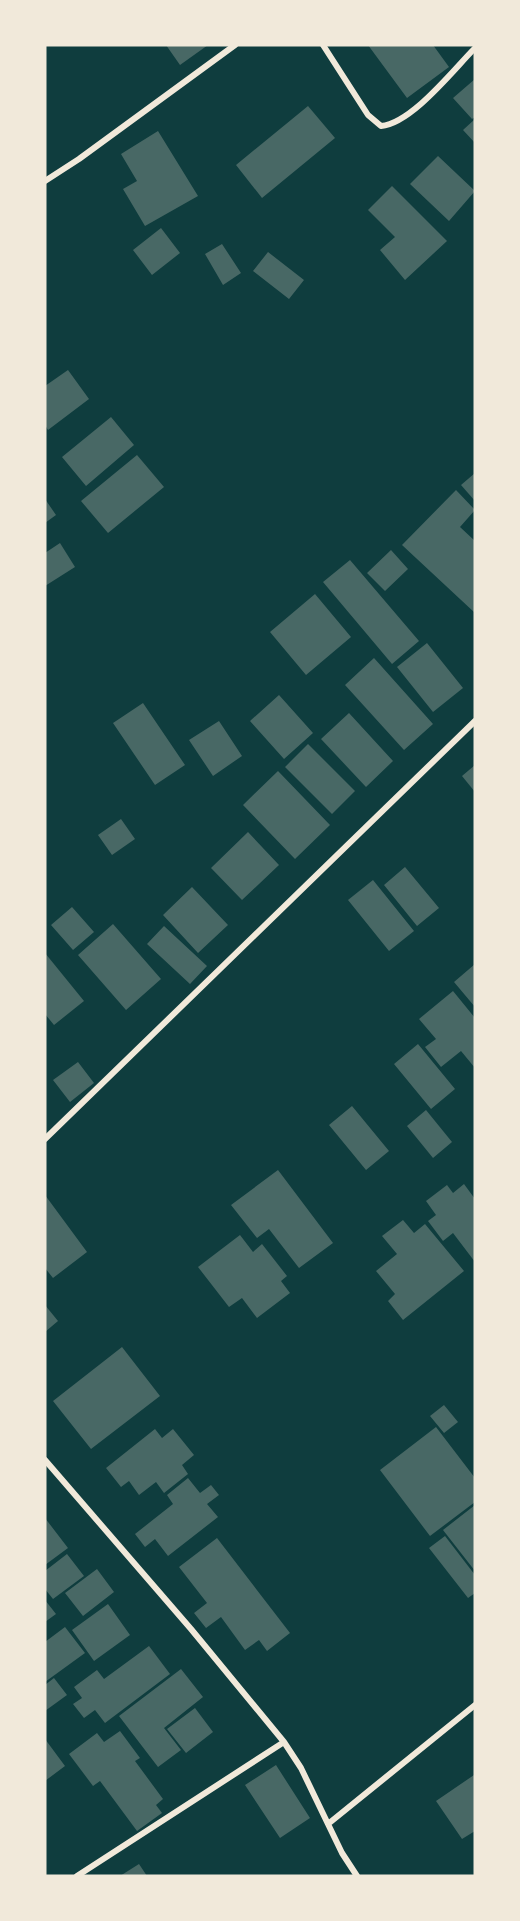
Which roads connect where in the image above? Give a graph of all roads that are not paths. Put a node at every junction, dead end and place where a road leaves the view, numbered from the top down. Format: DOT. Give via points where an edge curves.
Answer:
graph roads {
  1 [pos="235,45"];
  2 [pos="322,45"];
  3 [pos="475,48"];
  4 [pos="45,181"];
  5 [pos="475,721"];
  6 [pos="45,1139"];
  7 [pos="45,1460"];
  8 [pos="475,1705"];
  9 [pos="284,1742"];
  10 [pos="328,1824"];
  11 [pos="76,1876"];
  12 [pos="357,1876"];
  1 -- 4 [label="street"];
  2 -- 3 [label="street" via="368,115 381,126 408,115"];
  5 -- 6 [label="street"];
  7 -- 9 [label="street"];
  8 -- 10 [label="street"];
  9 -- 10 [label="street"];
  9 -- 11 [label="street"];
  10 -- 12 [label="street"];
}
